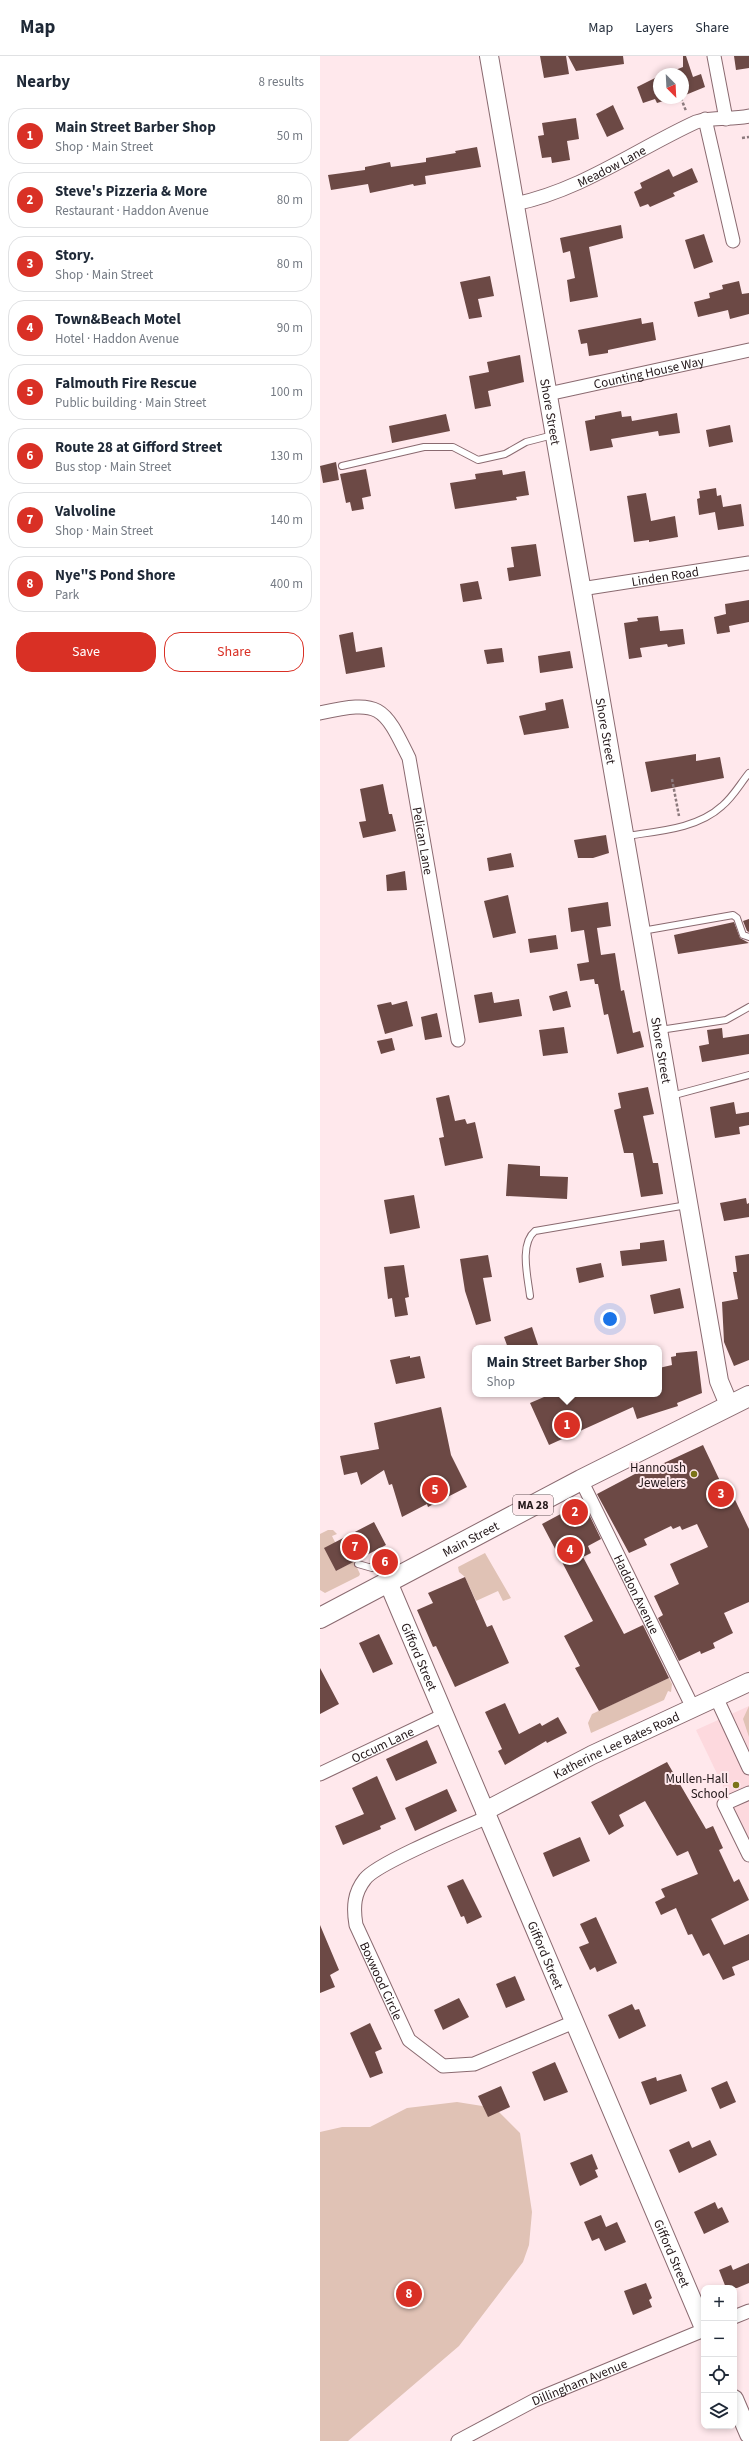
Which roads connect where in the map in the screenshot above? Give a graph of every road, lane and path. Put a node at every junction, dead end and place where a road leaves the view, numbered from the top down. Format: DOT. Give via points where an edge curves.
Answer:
graph roads {
  1 [pos="489,56"];
  2 [pos="714,56"];
  3 [pos="749,116"];
  4 [pos="705,119"];
  5 [pos="726,119"];
  6 [pos="749,137"];
  7 [pos="742,138"];
  8 [pos="514,204"];
  9 [pos="733,241"];
  10 [pos="749,350"];
  11 [pos="548,394"];
  12 [pos="555,435"];
  13 [pos="342,466"];
  14 [pos="749,563"];
  15 [pos="581,589"];
  16 [pos="320,713"];
  17 [pos="749,773"];
  18 [pos="672,779"];
  19 [pos="680,826"];
  20 [pos="625,836"];
  21 [pos="641,932"];
  22 [pos="749,937"];
  23 [pos="749,1007"];
  24 [pos="659,1030"];
  25 [pos="458,1040"];
  26 [pos="749,1075"];
  27 [pos="670,1096"];
  28 [pos="688,1204"];
  29 [pos="530,1296"];
  30 [pos="749,1396"];
  31 [pos="729,1405"];
  32 [pos="581,1480"];
  33 [pos="378,1555"];
  34 [pos="358,1564"];
  35 [pos="388,1582"];
  36 [pos="320,1618"];
  37 [pos="749,1682"];
  38 [pos="716,1697"];
  39 [pos="693,1708"];
  40 [pos="444,1715"];
  41 [pos="749,1768"];
  42 [pos="320,1774"];
  43 [pos="749,1794"];
  44 [pos="486,1814"];
  45 [pos="749,1855"];
  46 [pos="574,2022"];
  47 [pos="749,2311"];
  48 [pos="737,2316"];
  49 [pos="701,2322"];
  50 [pos="701,2330"];
  51 [pos="737,2406"];
  52 [pos="749,2434"];
  53 [pos="458,2441"];
  1 -- 8 [label="main road, Shore Street"];
  2 -- 5 [label="street"];
  3 -- 5 [label="street, Meadow Lane"];
  4 -- 5 [label="street, Meadow Lane"];
  4 -- 8 [label="street, Meadow Lane" via="603,171 543,197"];
  4 -- 9 [label="street"];
  6 -- 7 [label="path"];
  8 -- 11 [label="main road, Shore Street"];
  10 -- 11 [label="street, Counting House Way"];
  11 -- 12 [label="main road, Shore Street"];
  12 -- 13 [label="lane" via="526,442 505,454 478,460 453,447 424,447"];
  12 -- 15 [label="main road, Shore Street"];
  14 -- 15 [label="street, Linden Road"];
  15 -- 20 [label="main road, Shore Street"];
  16 -- 25 [label="street, Pelican Lane" via="352,706 371,707 384,713 409,758"];
  17 -- 19 [label="lane" via="716,812 702,820"];
  18 -- 19 [label="path"];
  19 -- 20 [label="lane"];
  20 -- 21 [label="main road, Shore Street"];
  21 -- 22 [label="lane" via="728,915 737,918 743,935"];
  21 -- 24 [label="main road, Shore Street"];
  23 -- 24 [label="lane" via="726,1020"];
  24 -- 27 [label="main road, Shore Street"];
  26 -- 27 [label="lane"];
  27 -- 28 [label="main road, Shore Street"];
  28 -- 29 [label="lane" via="535,1231 530,1235 526,1252"];
  28 -- 31 [label="main road, Shore Street" via="719,1381"];
  30 -- 31 [label="main road, Main Street / MA 28"];
  31 -- 32 [label="main road, Main Street / MA 28"];
  32 -- 35 [label="main road, Main Street / MA 28"];
  32 -- 39 [label="street, Haddon Avenue"];
  33 -- 34 [label="lane" via="372,1568"];
  35 -- 36 [label="main road, Main Street / MA 28"];
  35 -- 40 [label="main road, Gifford Street"];
  37 -- 38 [label="main road, Katherine Lee Bates Road"];
  38 -- 39 [label="main road, Katherine Lee Bates Road"];
  38 -- 41 [label="street"];
  39 -- 44 [label="main road, Katherine Lee Bates Road" via="592,1755"];
  40 -- 42 [label="street, Occum Lane"];
  40 -- 44 [label="main road, Gifford Street"];
  43 -- 45 [label="street" via="724,1804"];
  44 -- 46 [label="main road, Gifford Street"];
  44 -- 46 [label="street, Boxwood Circle" via="372,1872 356,1894 356,1924 409,2040 443,2066 474,2064"];
  46 -- 49 [label="main road, Gifford Street"];
  47 -- 48 [label="street"];
  50 -- 53 [label="street, Dillingham Avenue" via="535,2400"];
  51 -- 52 [label="main road"];
}
